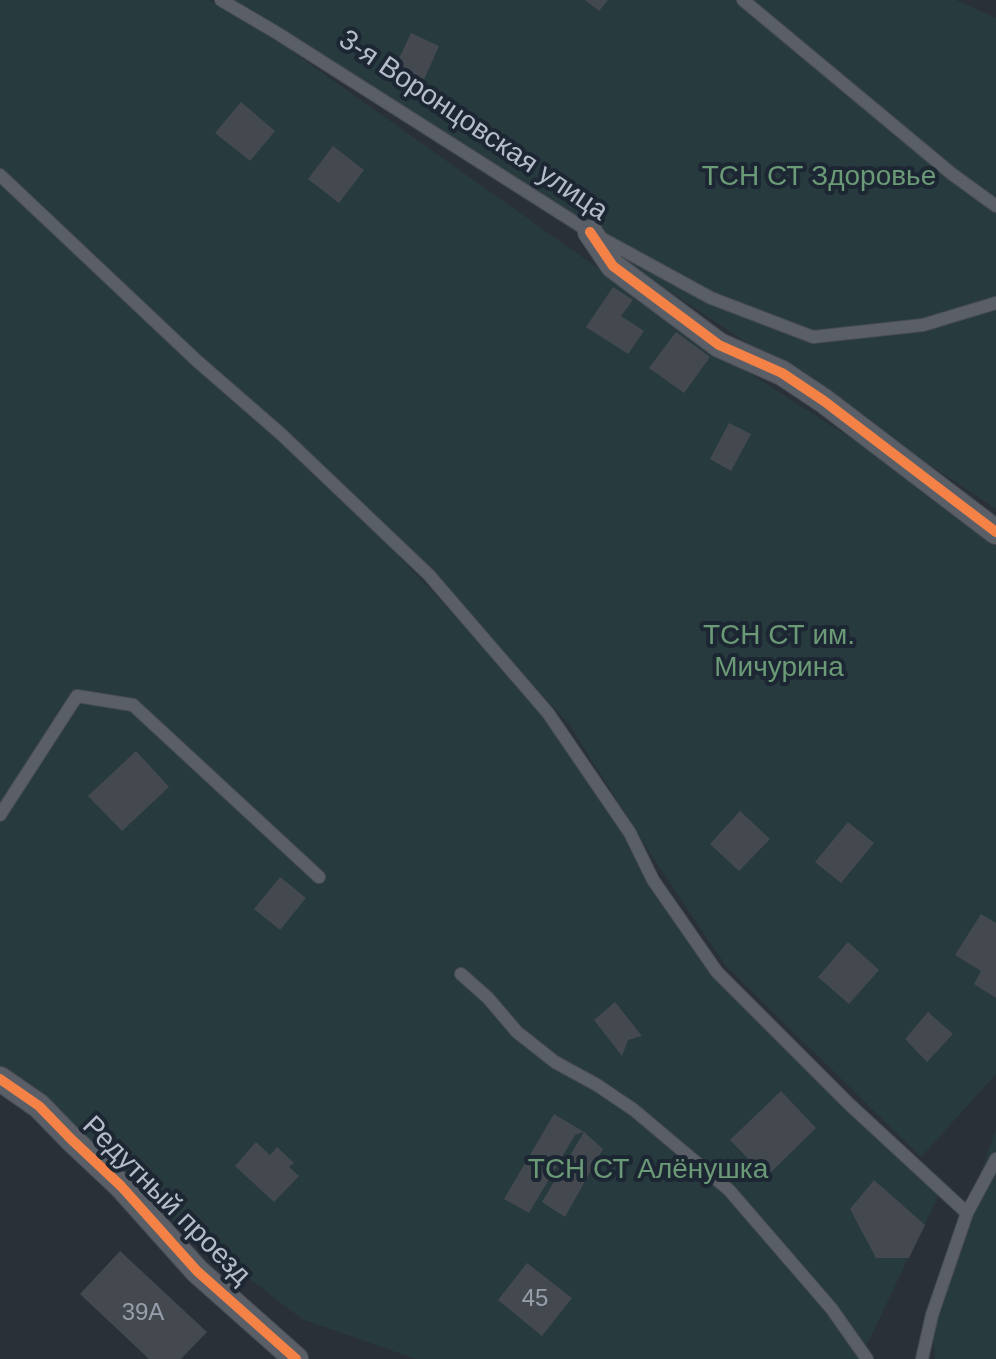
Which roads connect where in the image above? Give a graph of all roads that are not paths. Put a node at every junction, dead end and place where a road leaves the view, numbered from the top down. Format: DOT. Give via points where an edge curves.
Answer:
graph roads {
  1 [pos="221,0"];
  2 [pos="743,0"];
  3 [pos="0,175"];
  4 [pos="996,206"];
  5 [pos="590,232"];
  6 [pos="996,303"];
  7 [pos="996,532"];
  8 [pos="0,815"];
  9 [pos="319,877"];
  10 [pos="461,974"];
  11 [pos="0,1079"];
  12 [pos="996,1159"];
  13 [pos="967,1213"];
  14 [pos="296,1359"];
  15 [pos="867,1359"];
  16 [pos="922,1359"];
  1 -- 5 [label="lane, 3-я Воронцовская улица"];
  2 -- 4 [label="lane"];
  3 -- 13 [label="lane" via="429,575 548,713 717,972"];
  5 -- 6 [label="lane" via="711,298 813,337 923,325"];
  5 -- 7 [label="street, 3-я Воронцовская улица" via="613,266 719,345 782,373 824,401"];
  8 -- 9 [label="lane" via="77,696 133,705"];
  10 -- 15 [label="lane" via="517,1032 634,1110 729,1190 831,1308"];
  11 -- 14 [label="street, Редутный проезд" via="39,1106 197,1271"];
  12 -- 13 [label="lane"];
  13 -- 16 [label="lane"];
}
